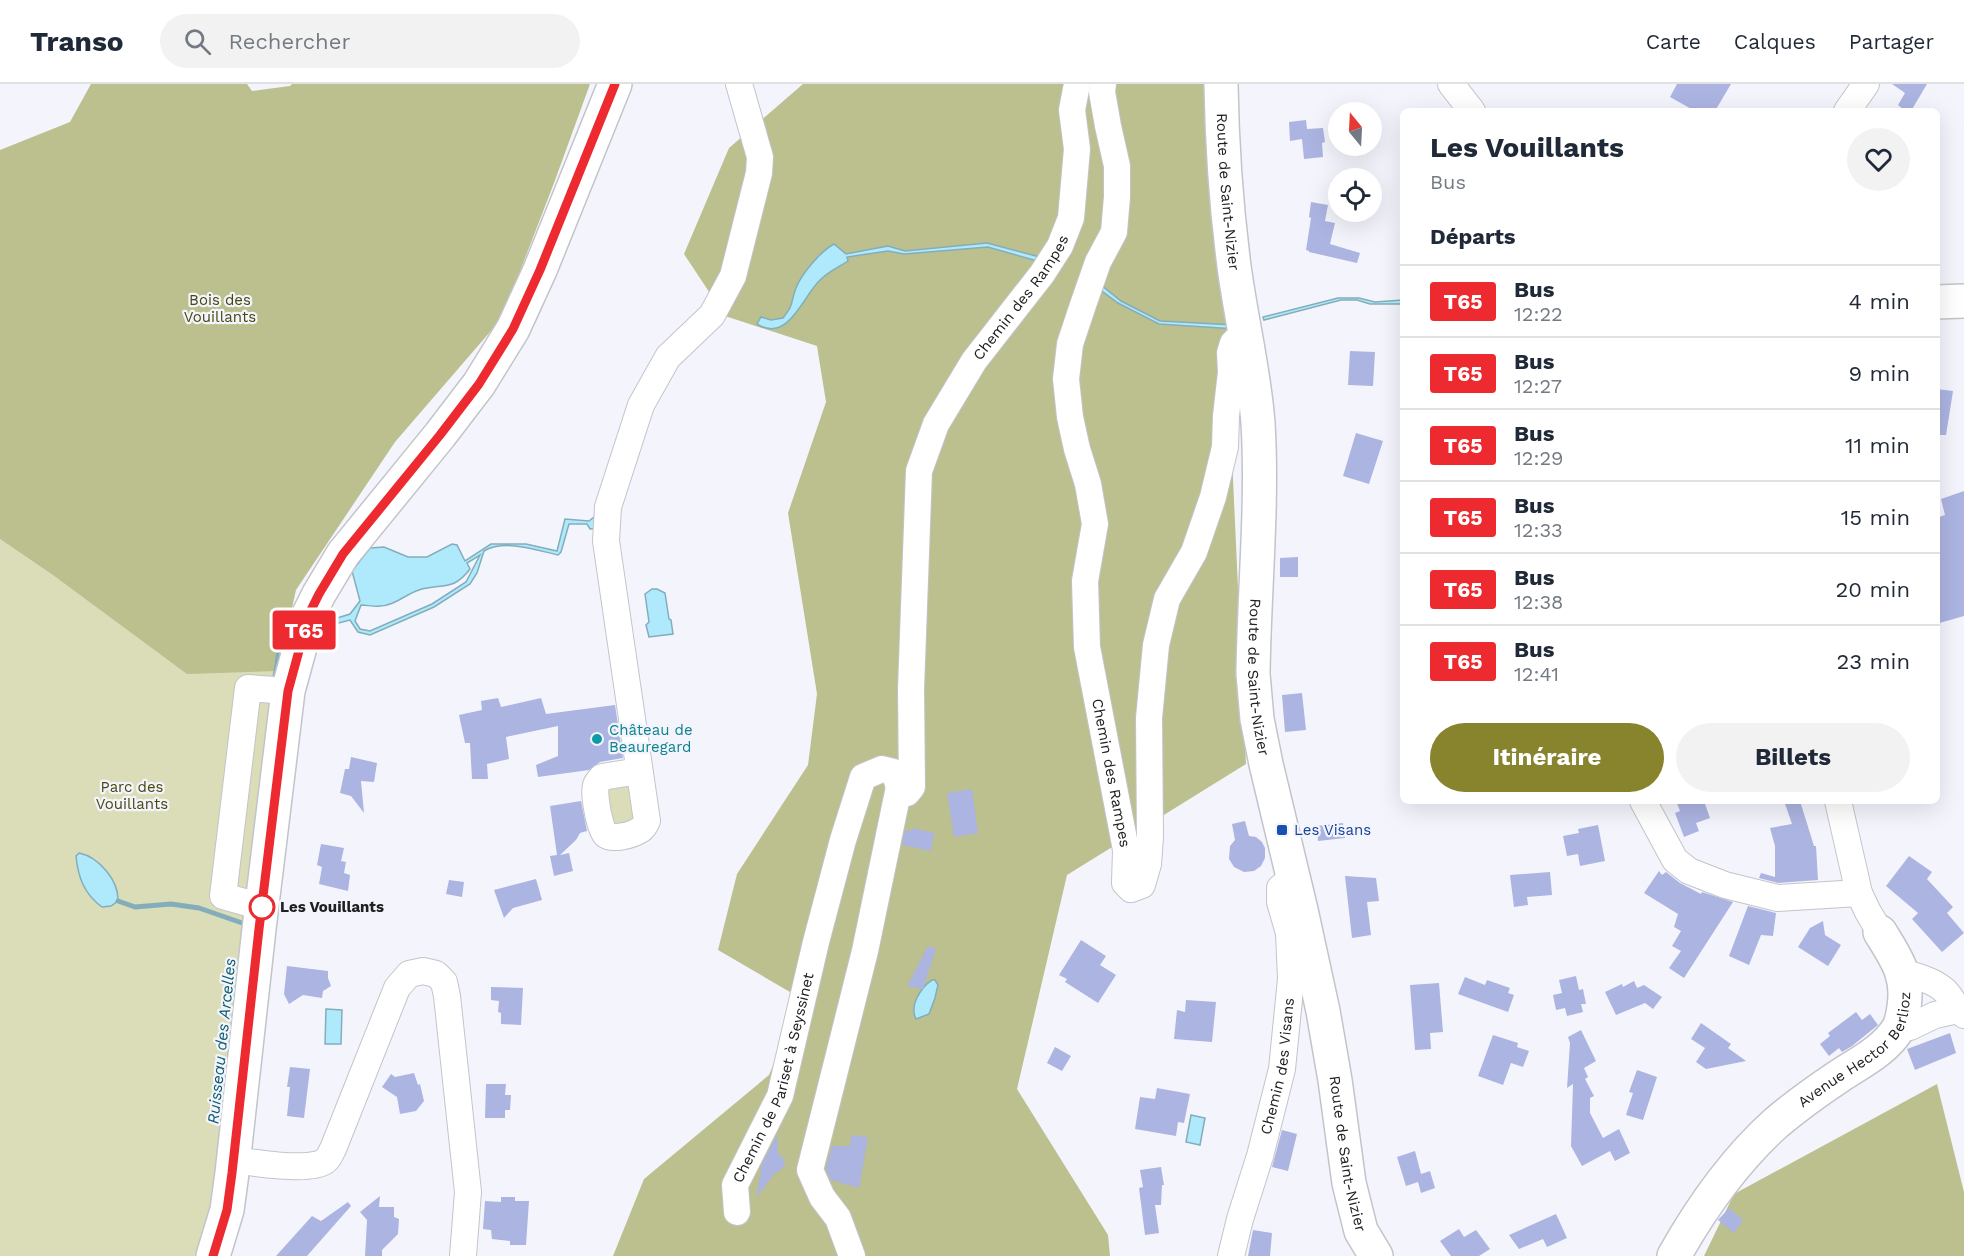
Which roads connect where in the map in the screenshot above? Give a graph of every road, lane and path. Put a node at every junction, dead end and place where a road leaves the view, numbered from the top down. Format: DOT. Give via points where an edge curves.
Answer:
graph roads {
  1 [pos="615,84"];
  2 [pos="739,84"];
  3 [pos="1077,84"];
  4 [pos="1103,84"];
  5 [pos="1221,84"];
  6 [pos="1451,84"];
  7 [pos="1866,84"];
  8 [pos="1470,108"];
  9 [pos="1849,108"];
  10 [pos="1964,301"];
  11 [pos="1940,302"];
  12 [pos="1245,332"];
  13 [pos="288,691"];
  14 [pos="639,771"];
  15 [pos="897,779"];
  16 [pos="1645,804"];
  17 [pos="1839,804"];
  18 [pos="1294,881"];
  19 [pos="1859,892"];
  20 [pos="262,907"];
  21 [pos="1880,932"];
  22 [pos="1904,974"];
  23 [pos="1961,1012"];
  24 [pos="1898,1028"];
  25 [pos="234,1159"];
  26 [pos="1247,1198"];
  27 [pos="737,1212"];
  28 [pos="213,1256"];
  29 [pos="463,1256"];
  30 [pos="852,1256"];
  31 [pos="1231,1256"];
  32 [pos="1241,1256"];
  33 [pos="1376,1256"];
  34 [pos="1674,1256"];
  1 -- 13 [label="main road" via="513,329 479,384 343,554 309,614"];
  2 -- 14 [label="street" via="760,157 733,276 712,315 668,357 654,380 641,405 608,507 606,542"];
  3 -- 15 [label="street, Chemin des Rampes" via="1072,110 1077,149 1071,218 1060,246 974,361 936,424 919,471 911,689 912,787 907,793"];
  4 -- 12 [label="street, Chemin des Rampes" via="1117,166 1114,232 1098,262 1070,344 1066,379 1070,417 1089,484 1095,524 1085,581 1087,647 1126,850 1125,883 1131,889 1142,885 1148,864 1149,718 1156,645 1167,599 1194,552 1213,497 1225,447 1230,352"];
  5 -- 12 [label="main road, Route de Saint-Nizier" via="1226,197"];
  6 -- 8 [label="street"];
  7 -- 9 [label="street"];
  10 -- 11 [label="main road"];
  12 -- 18 [label="main road, Route de Saint-Nizier" via="1258,425 1254,696"];
  13 -- 20 [label="main road"];
  13 -- 20 [label="street" via="248,688 223,896"];
  15 -- 27 [label="street, Chemin de Pariset à Seyssinet" via="882,769 863,777 816,942 780,1096 735,1185"];
  15 -- 30 [label="street" via="865,951 810,1170 822,1197 838,1218"];
  16 -- 19 [label="street" via="1675,860 1689,871 1777,898"];
  17 -- 19 [label="street, Avenue Hector Berlioz"];
  18 -- 26 [label="street, Chemin des Visans" via="1280,888 1289,933 1291,979 1282,1069"];
  18 -- 33 [label="main road, Route de Saint-Nizier" via="1323,1011 1349,1184 1361,1231"];
  19 -- 21 [label="street, Avenue Hector Berlioz"];
  20 -- 25 [label="main road"];
  21 -- 22 [label="main road, Avenue Hector Berlioz"];
  22 -- 23 [label="street" via="1915,975 1945,990"];
  22 -- 24 [label="main road, Avenue Hector Berlioz" via="1906,996"];
  23 -- 24 [label="street" via="1935,1015 1910,1027"];
  24 -- 34 [label="main road, Avenue Hector Berlioz" via="1885,1044 1817,1091 1756,1144 1703,1208"];
  25 -- 28 [label="main road" via="227,1210"];
  25 -- 29 [label="street" via="269,1165 313,1165 326,1161 397,987 409,974 436,974 444,982 447,996 468,1192"];
  26 -- 31 [label="street, Chemin des Visans"];
  26 -- 32 [label="street"];
}
